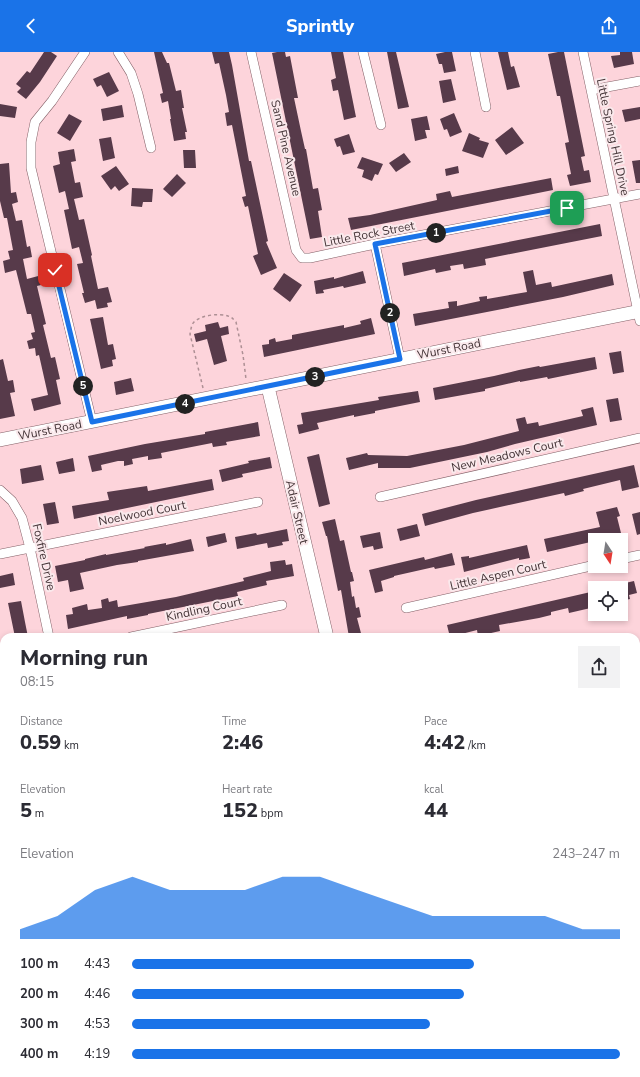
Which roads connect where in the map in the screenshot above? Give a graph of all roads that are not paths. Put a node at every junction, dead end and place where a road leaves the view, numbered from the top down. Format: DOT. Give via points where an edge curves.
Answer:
graph roads {
  1 [pos="85,52"];
  2 [pos="118,52"];
  3 [pos="251,52"];
  4 [pos="363,52"];
  5 [pos="474,52"];
  6 [pos="583,52"];
  7 [pos="640,81"];
  8 [pos="591,90"];
  9 [pos="486,107"];
  10 [pos="381,125"];
  11 [pos="151,148"];
  12 [pos="640,194"];
  13 [pos="615,199"];
  14 [pos="375,244"];
  15 [pos="296,250"];
  16 [pos="639,315"];
  17 [pos="400,359"];
  18 [pos="268,387"];
  19 [pos="92,422"];
  20 [pos="640,438"];
  21 [pos="0,440"];
  22 [pos="0,490"];
  23 [pos="380,497"];
  24 [pos="258,502"];
  25 [pos="30,548"];
  26 [pos="0,554"];
  27 [pos="640,555"];
  28 [pos="628,558"];
  29 [pos="588,567"];
  30 [pos="282,605"];
  31 [pos="406,608"];
  32 [pos="48,633"];
  33 [pos="150,633"];
  34 [pos="326,633"];
  1 -- 19 [label="street" via="35,122 31,142 31,168"];
  2 -- 11 [label="street" via="131,73"];
  3 -- 15 [label="street, Sand Pine Avenue"];
  4 -- 10 [label="street"];
  5 -- 9 [label="street"];
  6 -- 8 [label="street, Little Spring Hill Drive"];
  7 -- 8 [label="street"];
  8 -- 13 [label="street, Little Spring Hill Drive"];
  12 -- 13 [label="street, Little Rock Street"];
  13 -- 14 [label="street, Little Rock Street"];
  13 -- 16 [label="street, Little Spring Hill Drive"];
  14 -- 15 [label="street, Little Rock Street" via="310,258 302,258"];
  14 -- 17 [label="street"];
  16 -- 17 [label="street, Wurst Road"];
  17 -- 18 [label="street, Wurst Road"];
  18 -- 19 [label="street, Wurst Road"];
  18 -- 34 [label="street, Adair Street"];
  19 -- 21 [label="street, Wurst Road"];
  20 -- 23 [label="street, New Meadows Court"];
  22 -- 25 [label="street, Foxfire Drive" via="12,501 22,518"];
  24 -- 25 [label="street, Noelwood Court"];
  25 -- 26 [label="street, Noelwood Court"];
  25 -- 32 [label="street, Foxfire Drive"];
  27 -- 28 [label="street"];
  29 -- 31 [label="street, Little Aspen Court"];
  30 -- 33 [label="street, Kindling Court"];
}
